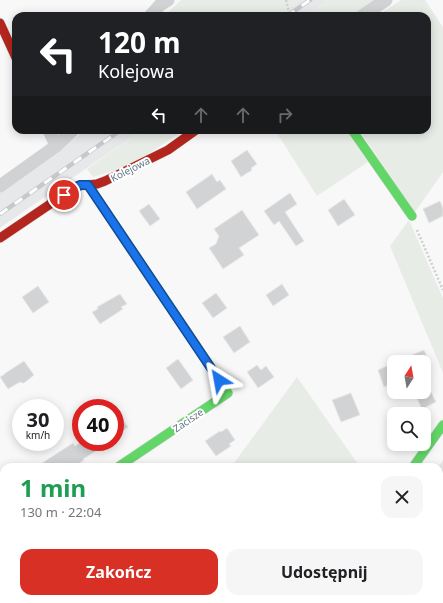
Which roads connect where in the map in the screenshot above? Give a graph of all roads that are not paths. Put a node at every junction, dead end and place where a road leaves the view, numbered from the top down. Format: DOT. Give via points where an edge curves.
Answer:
graph roads {
  1 [pos="168,0"];
  2 [pos="386,0"];
  3 [pos="154,12"];
  4 [pos="368,12"];
  5 [pos="0,23"];
  6 [pos="12,49"];
  7 [pos="51,134"];
  8 [pos="69,134"];
  9 [pos="190,134"];
  10 [pos="355,134"];
  11 [pos="56,146"];
  12 [pos="88,185"];
  13 [pos="0,186"];
  14 [pos="412,216"];
  15 [pos="0,238"];
  16 [pos="443,425"];
  17 [pos="124,463"];
  18 [pos="416,463"];
  1 -- 3 [label="street"];
  2 -- 4 [label="street"];
  5 -- 6 [label="street"];
  7 -- 11 [label="street"];
  8 -- 11 [label="street"];
  9 -- 12 [label="street, Kolejowa" via="168,150 112,178"];
  10 -- 14 [label="street"];
  11 -- 13 [label="street"];
  12 -- 15 [label="street, Kolejowa" via="77,186"];
  12 -- 17 [label="street, Zacisze" via="228,393"];
  16 -- 18 [label="street"];
}
